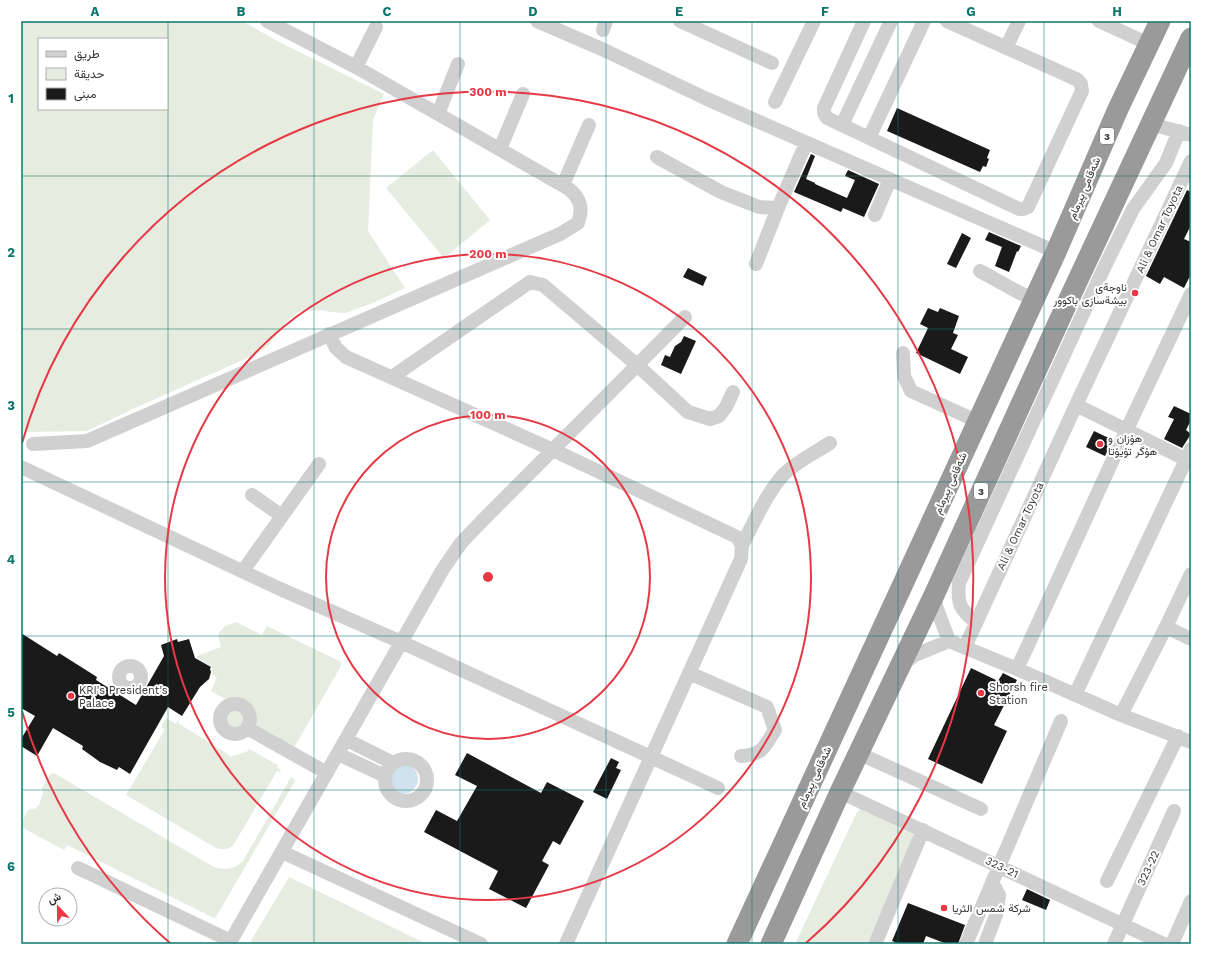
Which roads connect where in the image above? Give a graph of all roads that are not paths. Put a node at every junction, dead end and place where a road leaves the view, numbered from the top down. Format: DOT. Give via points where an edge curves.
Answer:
graph roads {
  1 [pos="267,21"];
  2 [pos="536,21"];
  3 [pos="680,21"];
  4 [pos="814,21"];
  5 [pos="864,21"];
  6 [pos="892,21"];
  7 [pos="924,21"];
  8 [pos="947,21"];
  9 [pos="1019,21"];
  10 [pos="1099,21"];
  11 [pos="1160,21"];
  12 [pos="376,27"];
  13 [pos="1191,38"];
  14 [pos="1149,44"];
  15 [pos="1006,48"];
  16 [pos="772,63"];
  17 [pos="458,64"];
  18 [pos="356,67"];
  19 [pos="523,94"];
  20 [pos="775,102"];
  21 [pos="438,114"];
  22 [pos="1150,124"];
  23 [pos="589,125"];
  24 [pos="842,126"];
  25 [pos="1185,133"];
  26 [pos="869,138"];
  27 [pos="806,142"];
  28 [pos="500,149"];
  29 [pos="657,158"];
  30 [pos="1191,161"];
  31 [pos="890,179"];
  32 [pos="563,185"];
  33 [pos="778,208"];
  34 [pos="876,215"];
  35 [pos="1056,252"];
  36 [pos="756,264"];
  37 [pos="980,271"];
  38 [pos="1191,294"];
  39 [pos="1033,303"];
  40 [pos="1061,316"];
  41 [pos="685,317"];
  42 [pos="329,334"];
  43 [pos="903,353"];
  44 [pos="637,365"];
  45 [pos="392,377"];
  46 [pos="733,392"];
  47 [pos="1076,405"];
  48 [pos="978,421"];
  49 [pos="1127,429"];
  50 [pos="830,443"];
  51 [pos="34,444"];
  52 [pos="553,450"];
  53 [pos="1189,457"];
  54 [pos="319,464"];
  55 [pos="21,468"];
  56 [pos="252,495"];
  57 [pos="282,516"];
  58 [pos="742,545"];
  59 [pos="243,572"];
  60 [pos="1191,574"];
  61 [pos="951,579"];
  62 [pos="935,593"];
  63 [pos="976,622"];
  64 [pos="1166,627"];
  65 [pos="1191,639"];
  66 [pos="949,641"];
  67 [pos="401,642"];
  68 [pos="965,647"];
  69 [pos="901,665"];
  70 [pos="1017,669"];
  71 [pos="689,674"];
  72 [pos="1075,695"];
  73 [pos="1121,714"];
  74 [pos="1061,721"];
  75 [pos="247,728"];
  76 [pos="1178,736"];
  77 [pos="346,740"];
  78 [pos="1191,742"];
  79 [pos="858,753"];
  80 [pos="338,754"];
  81 [pos="741,756"];
  82 [pos="650,757"];
  83 [pos="393,763"];
  84 [pos="327,773"];
  85 [pos="385,776"];
  86 [pos="718,788"];
  87 [pos="840,792"];
  88 [pos="981,809"];
  89 [pos="1174,811"];
  90 [pos="923,830"];
  91 [pos="282,852"];
  92 [pos="999,866"];
  93 [pos="78,868"];
  94 [pos="1107,881"];
  95 [pos="992,882"];
  96 [pos="1191,902"];
  97 [pos="1122,924"];
  98 [pos="230,942"];
  99 [pos="481,944"];
  100 [pos="566,944"];
  101 [pos="737,944"];
  102 [pos="771,944"];
  103 [pos="875,944"];
  104 [pos="966,944"];
  105 [pos="985,944"];
  106 [pos="1114,944"];
  107 [pos="1164,944"];
  108 [pos="1172,944"];
  1 -- 18 [label="street"];
  2 -- 27 [label="street"];
  3 -- 16 [label="street"];
  4 -- 20 [label="street"];
  5 -- 24 [label="street" via="824,108 827,118"];
  6 -- 24 [label="street"];
  7 -- 26 [label="street"];
  8 -- 15 [label="street"];
  9 -- 15 [label="street"];
  10 -- 14 [label="street"];
  11 -- 14 [label="highway, شەقامی پیرمام / 3"];
  12 -- 18 [label="street"];
  13 -- 22 [label="highway, 3"];
  14 -- 35 [label="highway, شەقامی پیرمام / 3"];
  15 -- 26 [label="street" via="1078,80 1082,88 1028,207 1019,209"];
  17 -- 21 [label="street"];
  18 -- 21 [label="street"];
  19 -- 28 [label="street"];
  21 -- 28 [label="street"];
  22 -- 25 [label="street"];
  22 -- 40 [label="highway, 3"];
  23 -- 32 [label="street"];
  24 -- 26 [label="street"];
  25 -- 61 [label="street" via="1133,209"];
  27 -- 31 [label="street"];
  27 -- 33 [label="street"];
  28 -- 32 [label="street"];
  29 -- 33 [label="street" via="721,192 759,207"];
  30 -- 47 [label="street, Ali & Omar Toyota"];
  31 -- 34 [label="street"];
  31 -- 35 [label="street"];
  32 -- 42 [label="street" via="574,193 580,204 578,223 571,228"];
  33 -- 36 [label="street"];
  35 -- 39 [label="highway, شەقامی پیرمام / 3"];
  37 -- 39 [label="street"];
  38 -- 49 [label="street"];
  39 -- 40 [label="highway" via="1033,316 1040,322 1049,323"];
  39 -- 48 [label="highway, شەقامی پیرمام / 3"];
  40 -- 61 [label="highway, 3"];
  41 -- 44 [label="street"];
  42 -- 45 [label="street" via="336,348 346,357"];
  42 -- 51 [label="street" via="87,441"];
  43 -- 48 [label="street" via="904,376 911,391"];
  44 -- 45 [label="street" via="543,285 530,282"];
  44 -- 46 [label="street" via="688,412 700,417 710,419 719,416"];
  44 -- 52 [label="street"];
  45 -- 52 [label="street"];
  47 -- 49 [label="street"];
  47 -- 63 [label="street, Ali & Omar Toyota"];
  48 -- 101 [label="highway, شەقامی پیرمام / 3"];
  49 -- 53 [label="street"];
  49 -- 70 [label="street"];
  50 -- 58 [label="street" via="785,473 770,493"];
  52 -- 58 [label="street" via="737,538"];
  52 -- 67 [label="street" via="461,543"];
  53 -- 72 [label="street"];
  54 -- 57 [label="street"];
  55 -- 59 [label="street"];
  56 -- 57 [label="street"];
  57 -- 59 [label="street"];
  58 -- 71 [label="street" via="741,559"];
  59 -- 67 [label="street"];
  60 -- 64 [label="street"];
  61 -- 62 [label="highway, 3"];
  61 -- 63 [label="street" via="965,614"];
  62 -- 66 [label="street" via="936,606"];
  62 -- 69 [label="highway, 3"];
  63 -- 68 [label="street, Ali & Omar Toyota"];
  64 -- 65 [label="street"];
  64 -- 73 [label="street"];
  66 -- 68 [label="street"];
  66 -- 69 [label="street" via="915,655"];
  67 -- 77 [label="street"];
  67 -- 82 [label="street"];
  68 -- 70 [label="street"];
  69 -- 79 [label="highway, 3"];
  70 -- 72 [label="street"];
  71 -- 81 [label="street" via="767,708 775,730 762,750 750,756"];
  71 -- 82 [label="street"];
  72 -- 73 [label="street"];
  73 -- 76 [label="street"];
  74 -- 92 [label="street"];
  75 -- 84 [label="street"];
  76 -- 78 [label="street"];
  76 -- 94 [label="street"];
  77 -- 80 [label="street"];
  77 -- 83 [label="street"];
  79 -- 87 [label="highway, 3"];
  79 -- 88 [label="street"];
  80 -- 84 [label="street"];
  80 -- 85 [label="street"];
  82 -- 86 [label="street"];
  82 -- 100 [label="street"];
  83 -- 85 [label="street"];
  83 -- 85 [label="street" via="410,759 421,766 426,778 423,791 413,799 400,800 389,792"];
  84 -- 91 [label="street"];
  87 -- 90 [label="street, 323-21"];
  87 -- 102 [label="highway, 3"];
  89 -- 97 [label="street, 323-22"];
  90 -- 92 [label="street, 323-21"];
  90 -- 103 [label="street"];
  91 -- 98 [label="street"];
  91 -- 99 [label="street"];
  92 -- 95 [label="street"];
  92 -- 97 [label="street, 323-21"];
  93 -- 98 [label="street"];
  95 -- 104 [label="street"];
  95 -- 105 [label="street" via="999,895 996,915"];
  96 -- 108 [label="street"];
  97 -- 106 [label="street, 323-22"];
  97 -- 107 [label="street, 323-21"];
}
